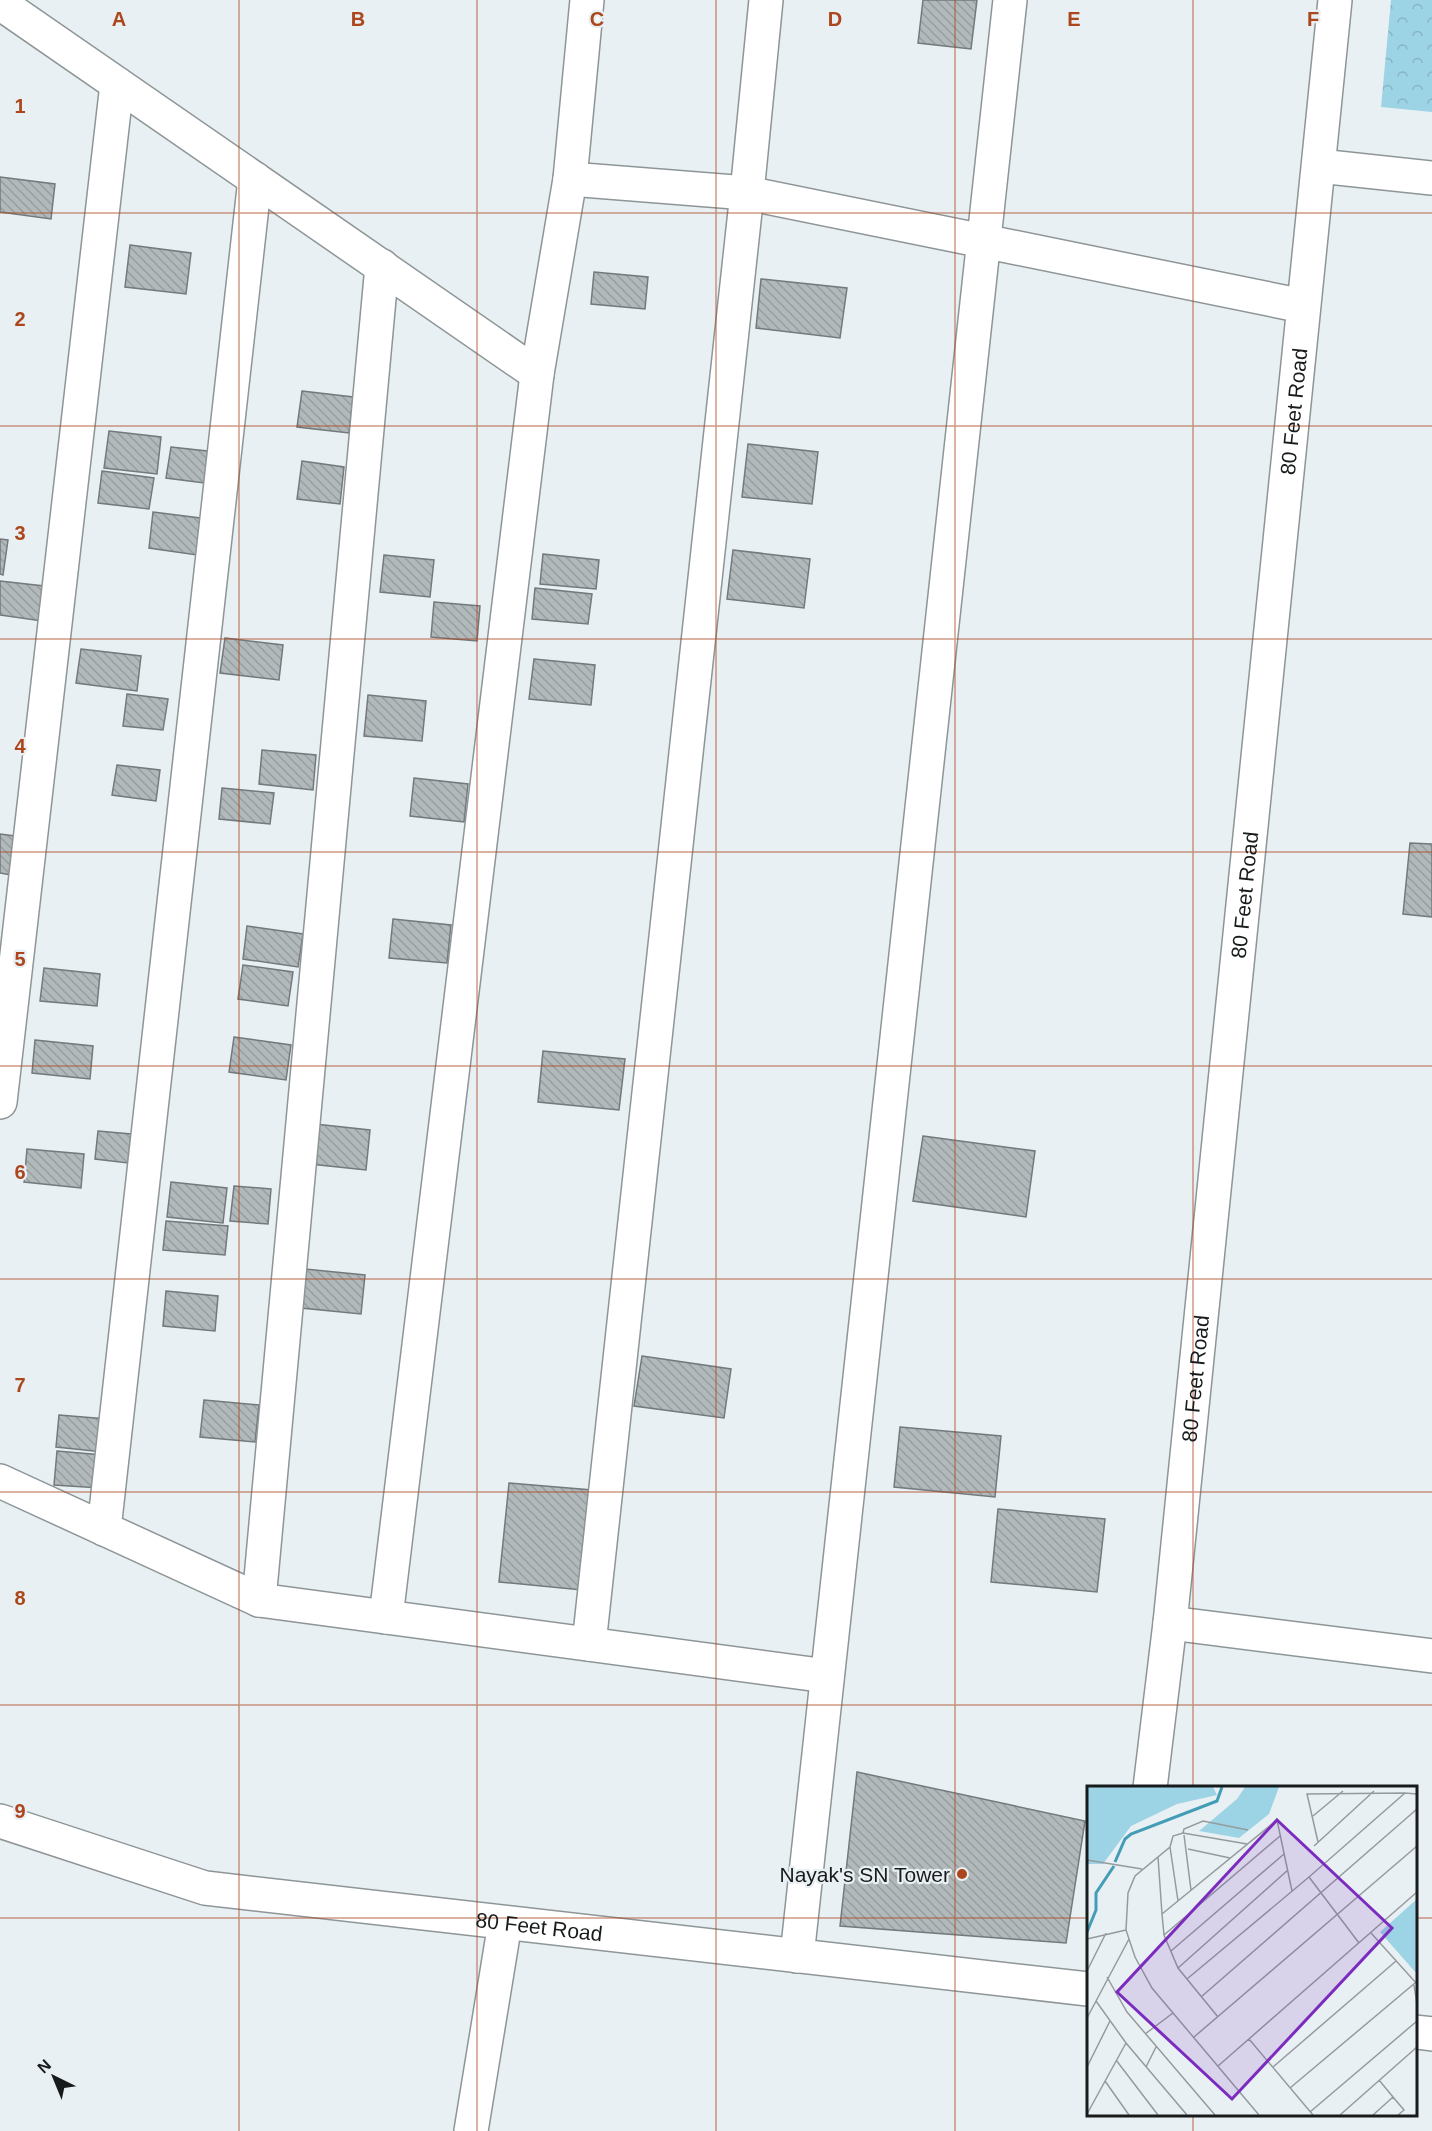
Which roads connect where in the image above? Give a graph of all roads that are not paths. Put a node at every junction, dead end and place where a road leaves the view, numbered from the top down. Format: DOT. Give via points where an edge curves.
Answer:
graph roads {
  1 [pos="587,0"];
  2 [pos="766,0"];
  3 [pos="1010,0"];
  4 [pos="1335,0"];
  5 [pos="0,3"];
  6 [pos="117,84"];
  7 [pos="1319,166"];
  8 [pos="1432,178"];
  9 [pos="255,179"];
  10 [pos="570,179"];
  11 [pos="747,193"];
  12 [pos="983,241"];
  13 [pos="382,266"];
  14 [pos="1303,306"];
  15 [pos="537,374"];
  16 [pos="0,1102"];
  17 [pos="0,1481"];
  18 [pos="104,1529"];
  19 [pos="259,1600"];
  20 [pos="386,1617"];
  21 [pos="1170,1623"];
  22 [pos="589,1644"];
  23 [pos="1432,1656"];
  24 [pos="827,1676"];
  25 [pos="1150,1786"];
  26 [pos="0,1821"];
  27 [pos="504,1923"];
  28 [pos="797,1956"];
  29 [pos="1087,1989"];
  30 [pos="1417,2032"];
  31 [pos="1432,2034"];
  32 [pos="471,2131"];
  1 -- 10 [label="street"];
  2 -- 11 [label="street"];
  3 -- 12 [label="street"];
  4 -- 7 [label="street, 80 Feet Road"];
  5 -- 6 [label="street"];
  6 -- 9 [label="street"];
  6 -- 16 [label="street"];
  7 -- 8 [label="street"];
  7 -- 14 [label="street, 80 Feet Road"];
  9 -- 13 [label="street"];
  9 -- 18 [label="street"];
  10 -- 11 [label="street"];
  10 -- 15 [label="street"];
  11 -- 12 [label="street"];
  11 -- 22 [label="street"];
  12 -- 14 [label="street"];
  12 -- 24 [label="street"];
  13 -- 15 [label="street"];
  13 -- 19 [label="street"];
  14 -- 21 [label="street, 80 Feet Road"];
  15 -- 20 [label="street"];
  17 -- 18 [label="street"];
  18 -- 19 [label="street"];
  19 -- 20 [label="street"];
  20 -- 22 [label="street"];
  21 -- 23 [label="street"];
  21 -- 25 [label="street, 80 Feet Road"];
  22 -- 24 [label="street"];
  24 -- 28 [label="street"];
  26 -- 27 [label="street, 80 Feet Road" via="205,1888"];
  27 -- 28 [label="street, 80 Feet Road"];
  27 -- 32 [label="street"];
  28 -- 29 [label="street, 80 Feet Road"];
  30 -- 31 [label="street"];
}
